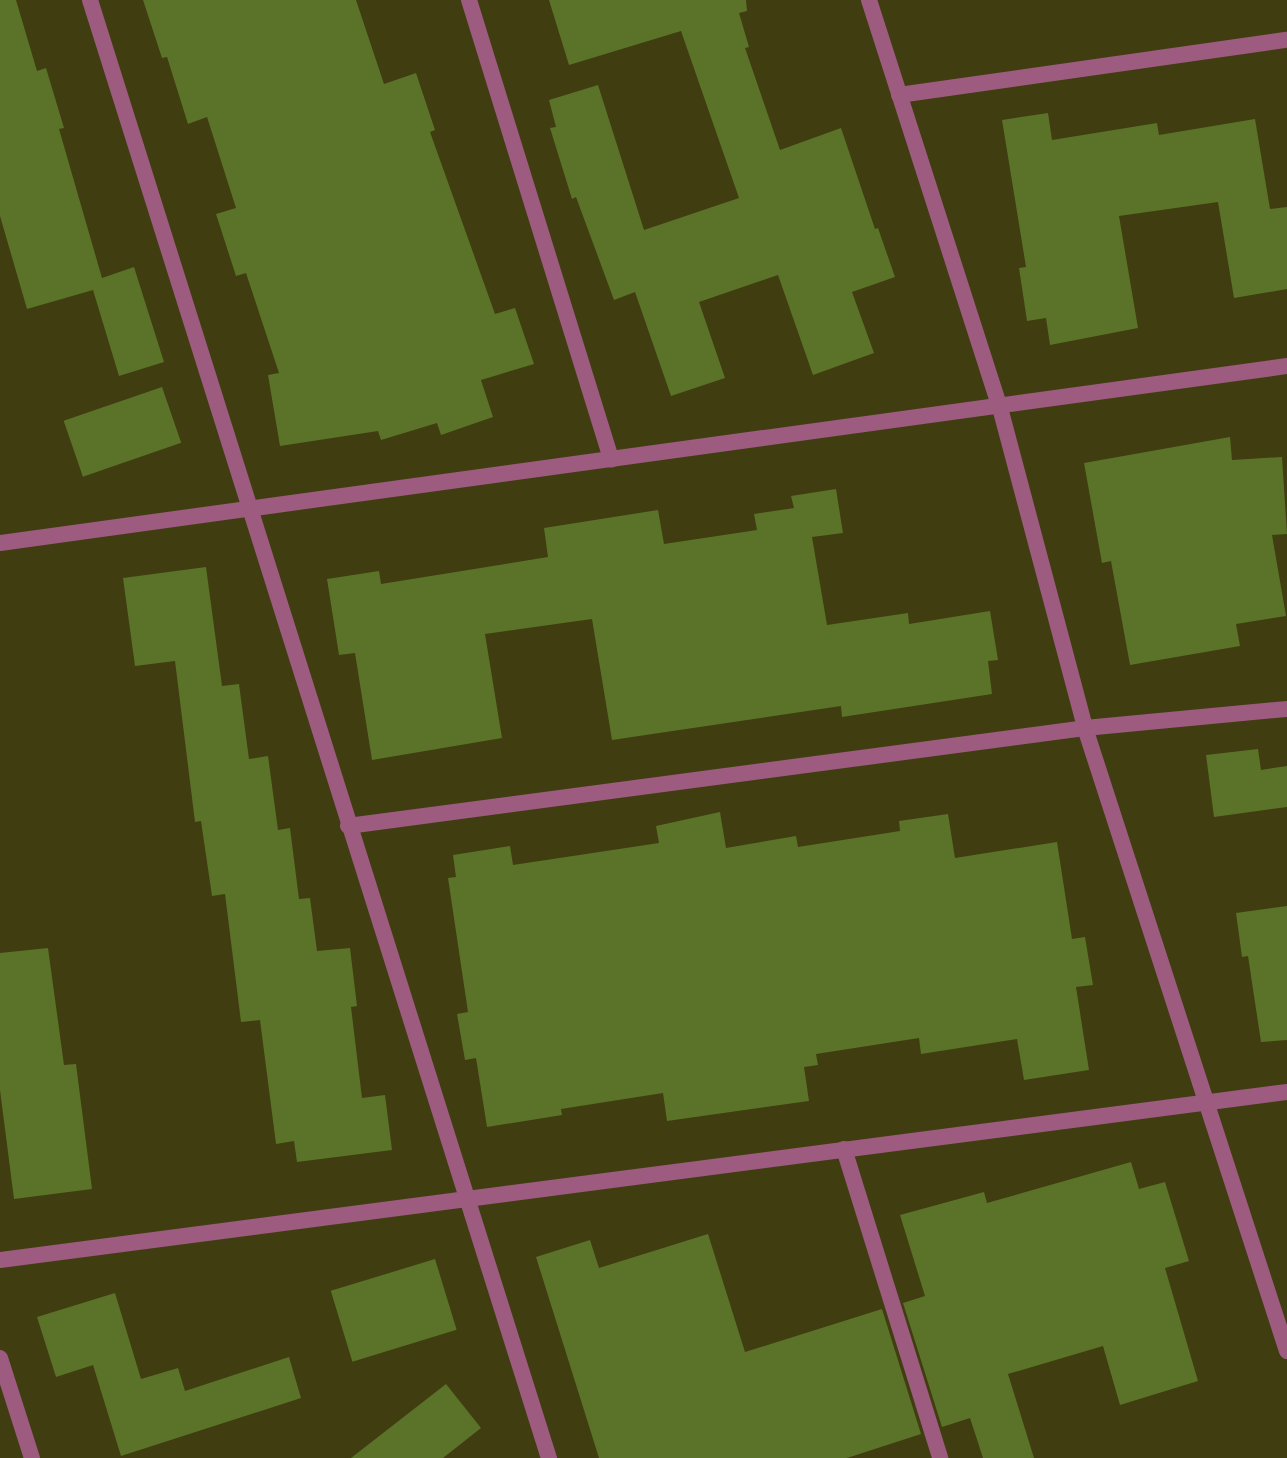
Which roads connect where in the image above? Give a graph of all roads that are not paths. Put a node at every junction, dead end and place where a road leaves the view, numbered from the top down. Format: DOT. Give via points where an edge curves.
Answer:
graph roads {
  1 [pos="90,0"];
  2 [pos="469,0"];
  3 [pos="869,0"];
  4 [pos="1287,40"];
  5 [pos="899,95"];
  6 [pos="1287,366"];
  7 [pos="999,404"];
  8 [pos="611,460"];
  9 [pos="249,511"];
  10 [pos="0,543"];
  11 [pos="1287,709"];
  12 [pos="1085,728"];
  13 [pos="348,826"];
  14 [pos="1287,1092"];
  15 [pos="1206,1103"];
  16 [pos="844,1149"];
  17 [pos="468,1198"];
  18 [pos="0,1260"];
  19 [pos="1287,1351"];
  20 [pos="0,1358"];
  21 [pos="32,1458"];
  22 [pos="549,1458"];
  23 [pos="940,1458"];
  1 -- 9 [label="street"];
  2 -- 8 [label="street"];
  3 -- 5 [label="street"];
  4 -- 5 [label="street"];
  5 -- 7 [label="street"];
  6 -- 7 [label="street"];
  7 -- 8 [label="street"];
  7 -- 12 [label="street"];
  8 -- 9 [label="street"];
  9 -- 10 [label="street"];
  9 -- 13 [label="street"];
  11 -- 12 [label="street"];
  12 -- 13 [label="street"];
  12 -- 15 [label="street"];
  13 -- 17 [label="street"];
  14 -- 15 [label="street"];
  15 -- 16 [label="street"];
  15 -- 19 [label="street"];
  16 -- 17 [label="street"];
  16 -- 23 [label="street"];
  17 -- 18 [label="street"];
  17 -- 22 [label="street"];
  20 -- 21 [label="street"];
}
